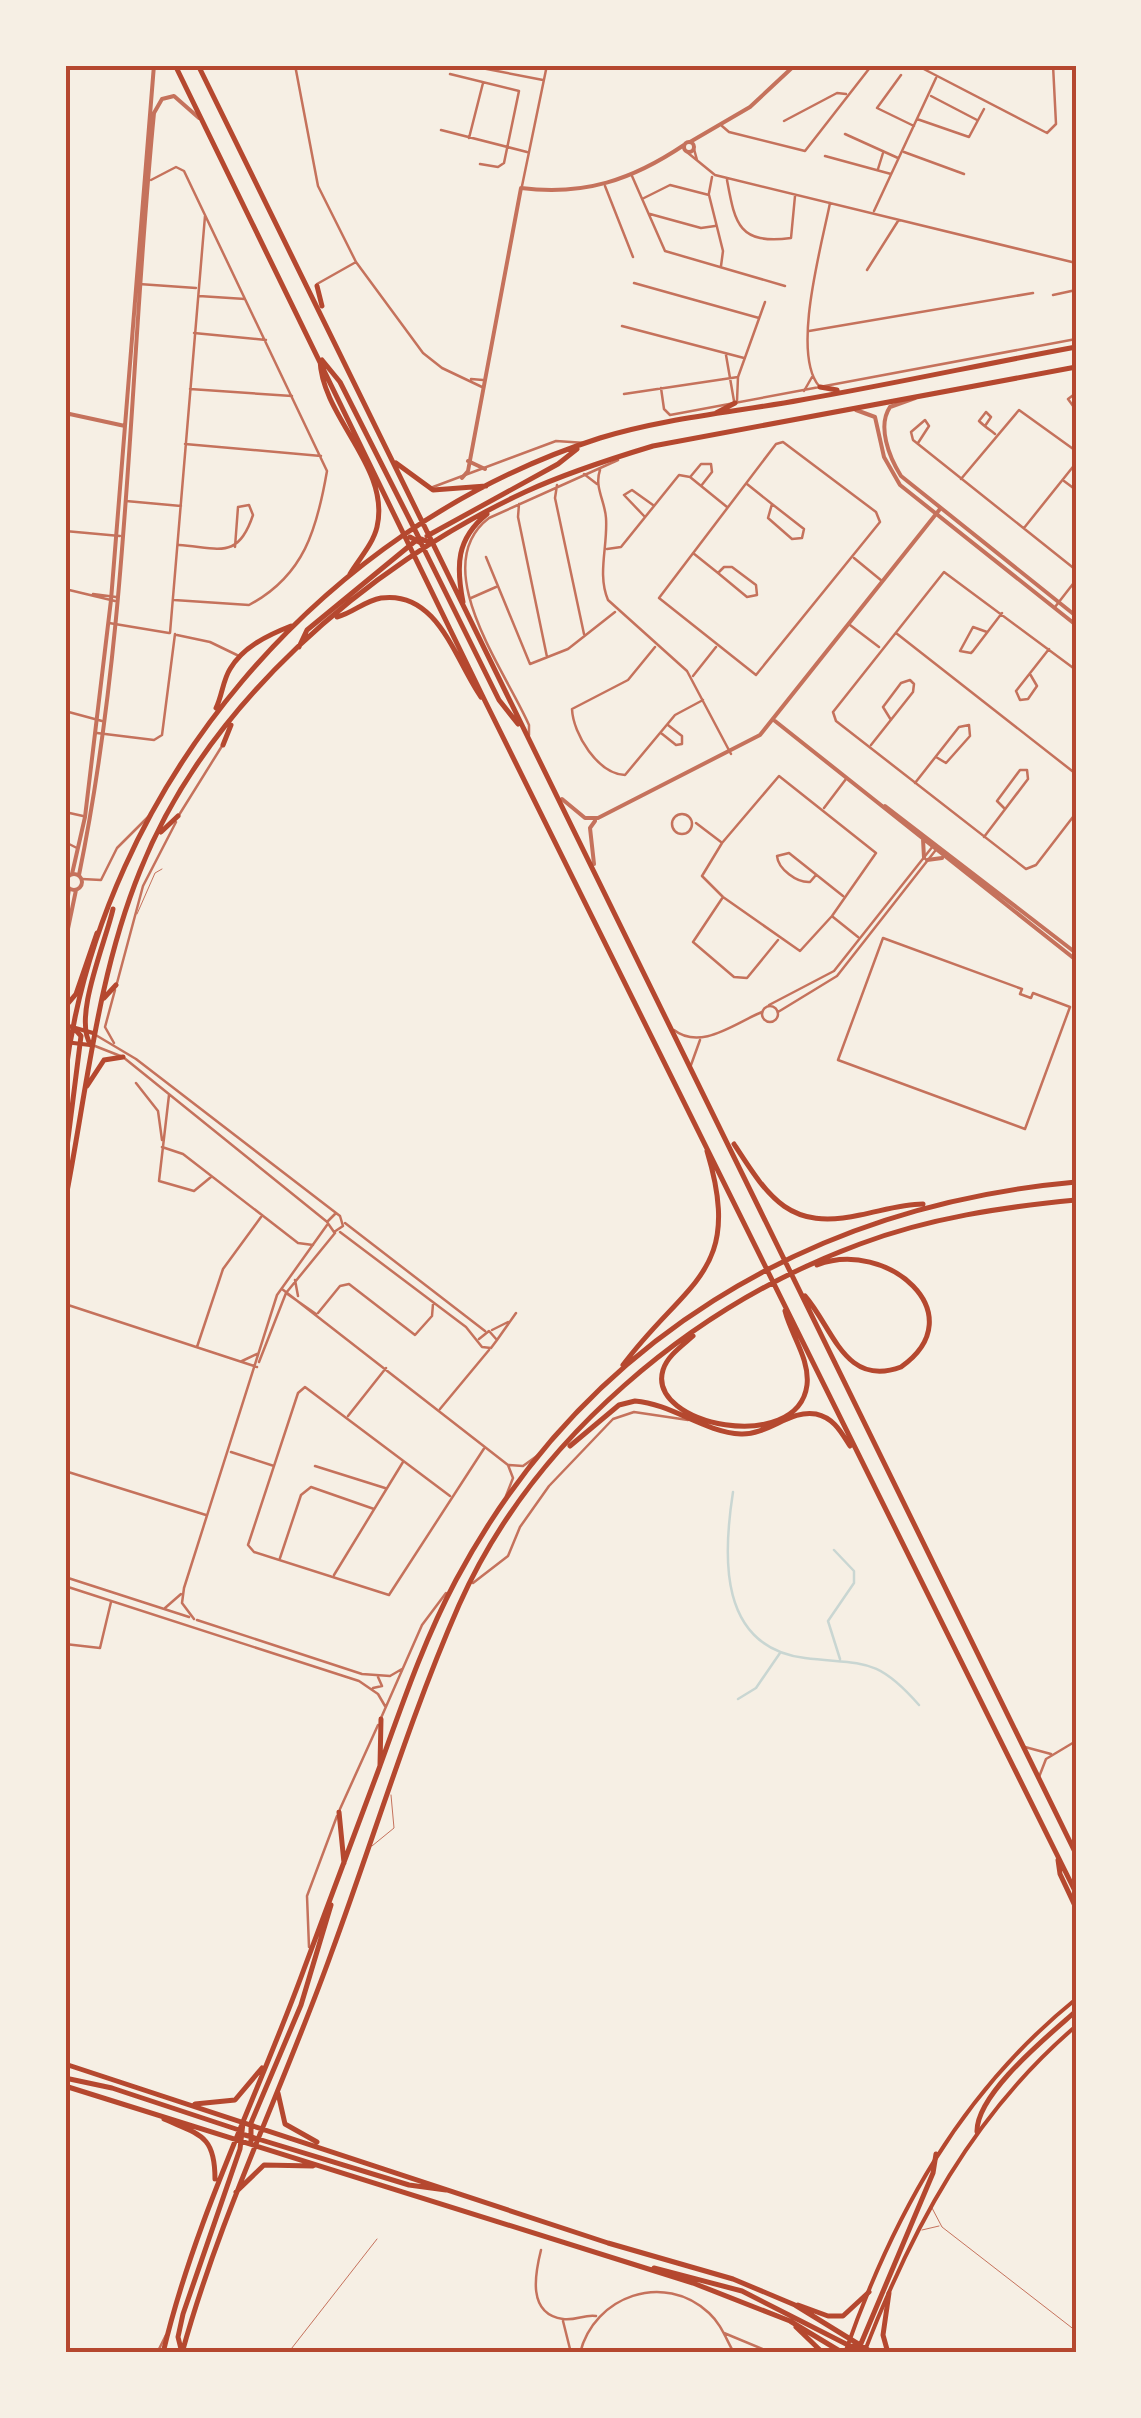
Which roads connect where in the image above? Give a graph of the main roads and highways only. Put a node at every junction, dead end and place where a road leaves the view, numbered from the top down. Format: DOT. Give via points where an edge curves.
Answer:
graph roads {
  1 [pos="176,65"];
  2 [pos="200,66"];
  3 [pos="316,286"];
  4 [pos="335,342"];
  5 [pos="1074,344"];
  6 [pos="320,358"];
  7 [pos="948,364"];
  8 [pos="1076,367"];
  9 [pos="938,375"];
  10 [pos="820,387"];
  11 [pos="846,392"];
  12 [pos="736,402"];
  13 [pos="712,415"];
  14 [pos="578,447"];
  15 [pos="393,460"];
  16 [pos="489,485"];
  17 [pos="504,507"];
  18 [pos="424,526"];
  19 [pos="428,535"];
  20 [pos="406,537"];
  21 [pos="418,541"];
  22 [pos="432,544"];
  23 [pos="416,555"];
  24 [pos="349,576"];
  25 [pos="464,609"];
  26 [pos="336,617"];
  27 [pos="294,626"];
  28 [pos="298,650"];
  29 [pos="486,704"];
  30 [pos="235,716"];
  31 [pos="210,718"];
  32 [pos="528,736"];
  33 [pos="223,745"];
  34 [pos="178,816"];
  35 [pos="155,838"];
  36 [pos="116,894"];
  37 [pos="106,917"];
  38 [pos="116,985"];
  39 [pos="102,1000"];
  40 [pos="65,1007"];
  41 [pos="65,1025"];
  42 [pos="93,1033"];
  43 [pos="69,1036"];
  44 [pos="82,1037"];
  45 [pos="90,1045"];
  46 [pos="123,1057"];
  47 [pos="65,1078"];
  48 [pos="85,1088"];
  49 [pos="722,1126"];
  50 [pos="702,1134"];
  51 [pos="70,1176"];
  52 [pos="1076,1182"];
  53 [pos="1076,1200"];
  54 [pos="65,1202"];
  55 [pos="931,1204"];
  56 [pos="804,1267"];
  57 [pos="800,1291"];
  58 [pos="783,1300"];
  59 [pos="707,1322"];
  60 [pos="619,1372"];
  61 [pos="563,1450"];
  62 [pos="865,1470"];
  63 [pos="381,1719"];
  64 [pos="380,1766"];
  65 [pos="339,1812"];
  66 [pos="1076,1854"];
  67 [pos="1058,1857"];
  68 [pos="344,1864"];
  69 [pos="1076,1893"];
  70 [pos="330,1900"];
  71 [pos="1076,1908"];
  72 [pos="1076,2000"];
  73 [pos="1076,2012"];
  74 [pos="1076,2026"];
  75 [pos="65,2064"];
  76 [pos="265,2066"];
  77 [pos="65,2082"];
  78 [pos="278,2090"];
  79 [pos="193,2104"];
  80 [pos="153,2112"];
  81 [pos="242,2120"];
  82 [pos="261,2127"];
  83 [pos="976,2132"];
  84 [pos="247,2133"];
  85 [pos="233,2139"];
  86 [pos="253,2146"];
  87 [pos="324,2147"];
  88 [pos="936,2154"];
  89 [pos="317,2165"];
  90 [pos="216,2183"];
  91 [pos="460,2192"];
  92 [pos="234,2194"];
  93 [pos="646,2268"];
  94 [pos="869,2292"];
  95 [pos="889,2292"];
  96 [pos="796,2305"];
  97 [pos="790,2322"];
  98 [pos="850,2338"];
  99 [pos="855,2351"];
  100 [pos="160,2353"];
  101 [pos="182,2353"];
  102 [pos="823,2353"];
  103 [pos="888,2353"];
  1 -- 6 [label="main road"];
  2 -- 4 [label="main road"];
  3 -- 4 [label="main road"];
  4 -- 15 [label="main road"];
  5 -- 9 [label="main road"];
  6 -- 20 [label="main road"];
  6 -- 21 [label="main road" via="340,382"];
  6 -- 24 [label="main road" via="322,380 378,504 374,534"];
  7 -- 9 [label="main road"];
  8 -- 17 [label="main road" via="626,454"];
  9 -- 11 [label="main road"];
  10 -- 11 [label="main road"];
  11 -- 13 [label="main road"];
  12 -- 13 [label="main road"];
  13 -- 14 [label="main road"];
  14 -- 16 [label="main road"];
  14 -- 19 [label="main road"];
  15 -- 16 [label="main road" via="428,488 452,492"];
  15 -- 18 [label="main road"];
  16 -- 18 [label="main road"];
  17 -- 22 [label="main road"];
  17 -- 25 [label="main road" via="476,523 460,549"];
  18 -- 19 [label="main road"];
  18 -- 21 [label="main road"];
  19 -- 21 [label="main road"];
  19 -- 22 [label="main road"];
  20 -- 21 [label="main road"];
  20 -- 24 [label="main road"];
  21 -- 22 [label="main road"];
  21 -- 23 [label="main road"];
  21 -- 23 [label="main road"];
  21 -- 28 [label="main road" via="306,630"];
  21 -- 32 [label="main road" via="500,700"];
  22 -- 25 [label="main road"];
  23 -- 26 [label="main road"];
  23 -- 29 [label="main road"];
  24 -- 27 [label="main road"];
  25 -- 32 [label="main road"];
  26 -- 28 [label="main road"];
  26 -- 29 [label="main road" via="377,598 414,603 441,628"];
  27 -- 31 [label="main road"];
  27 -- 31 [label="main road" via="240,656"];
  28 -- 30 [label="main road"];
  29 -- 50 [label="main road"];
  30 -- 33 [label="main road"];
  30 -- 35 [label="main road"];
  31 -- 36 [label="main road" via="149,816"];
  32 -- 49 [label="main road"];
  34 -- 35 [label="main road"];
  35 -- 39 [label="main road" via="119,930"];
  36 -- 37 [label="main road"];
  36 -- 44 [label="main road"];
  37 -- 40 [label="main road"];
  37 -- 43 [label="main road"];
  38 -- 39 [label="main road"];
  39 -- 42 [label="main road"];
  41 -- 43 [label="main road"];
  42 -- 44 [label="main road"];
  42 -- 45 [label="main road"];
  43 -- 44 [label="main road"];
  43 -- 44 [label="main road"];
  43 -- 47 [label="main road"];
  44 -- 45 [label="main road"];
  44 -- 51 [label="main road" via="66,1155"];
  45 -- 48 [label="main road"];
  46 -- 48 [label="main road" via="104,1060"];
  48 -- 51 [label="main road"];
  49 -- 55 [label="main road" via="763,1190 800,1215 836,1219"];
  49 -- 57 [label="main road"];
  50 -- 58 [label="main road"];
  50 -- 60 [label="main road" via="721,1201 716,1241 689,1291"];
  51 -- 54 [label="main road"];
  52 -- 55 [label="main road"];
  53 -- 56 [label="main road" via="925,1224"];
  55 -- 60 [label="main road" via="775,1263 698,1310"];
  56 -- 57 [label="main road" via="848,1257 888,1266 920,1294 926,1337 901,1367 868,1370 847,1359"];
  56 -- 59 [label="main road"];
  57 -- 66 [label="main road"];
  58 -- 59 [label="main road" via="806,1389 792,1410 763,1425 729,1426 667,1398 664,1366"];
  58 -- 62 [label="main road"];
  59 -- 61 [label="main road" via="630,1381"];
  60 -- 64 [label="main road" via="506,1498 421,1654"];
  61 -- 62 [label="main road" via="626,1402 643,1402 746,1434 801,1414 820,1415 838,1428"];
  61 -- 78 [label="main road" via="518,1506 468,1588"];
  62 -- 67 [label="main road"];
  63 -- 64 [label="main road"];
  64 -- 68 [label="main road"];
  65 -- 68 [label="main road"];
  67 -- 69 [label="main road"];
  67 -- 71 [label="main road"];
  68 -- 70 [label="main road"];
  70 -- 76 [label="main road"];
  70 -- 84 [label="main road" via="312,1976"];
  72 -- 88 [label="main road" via="1002,2069"];
  73 -- 83 [label="main road" via="1009,2075"];
  74 -- 83 [label="main road"];
  75 -- 79 [label="main road"];
  76 -- 79 [label="main road" via="235,2100"];
  76 -- 81 [label="main road"];
  77 -- 80 [label="main road"];
  77 -- 84 [label="main road" via="112,2088"];
  78 -- 82 [label="main road"];
  78 -- 87 [label="main road" via="284,2122"];
  79 -- 81 [label="main road"];
  80 -- 85 [label="main road"];
  80 -- 90 [label="main road" via="210,2144"];
  81 -- 84 [label="main road"];
  82 -- 84 [label="main road"];
  82 -- 87 [label="main road"];
  83 -- 95 [label="main road" via="932,2202"];
  84 -- 85 [label="main road"];
  84 -- 86 [label="main road"];
  84 -- 86 [label="main road"];
  84 -- 91 [label="main road" via="410,2185"];
  84 -- 101 [label="main road" via="183,2314"];
  85 -- 90 [label="main road"];
  86 -- 89 [label="main road"];
  86 -- 92 [label="main road"];
  87 -- 91 [label="main road"];
  88 -- 94 [label="main road"];
  88 -- 99 [label="main road"];
  89 -- 92 [label="main road" via="264,2165"];
  89 -- 93 [label="main road"];
  90 -- 100 [label="main road"];
  91 -- 96 [label="main road" via="734,2278"];
  92 -- 101 [label="main road"];
  93 -- 97 [label="main road"];
  93 -- 99 [label="main road" via="742,2291"];
  94 -- 96 [label="main road" via="843,2316"];
  94 -- 98 [label="main road"];
  95 -- 99 [label="main road"];
  95 -- 103 [label="main road" via="883,2335"];
  96 -- 98 [label="main road"];
  97 -- 99 [label="main road"];
  97 -- 102 [label="main road"];
  98 -- 99 [label="main road"];
}
